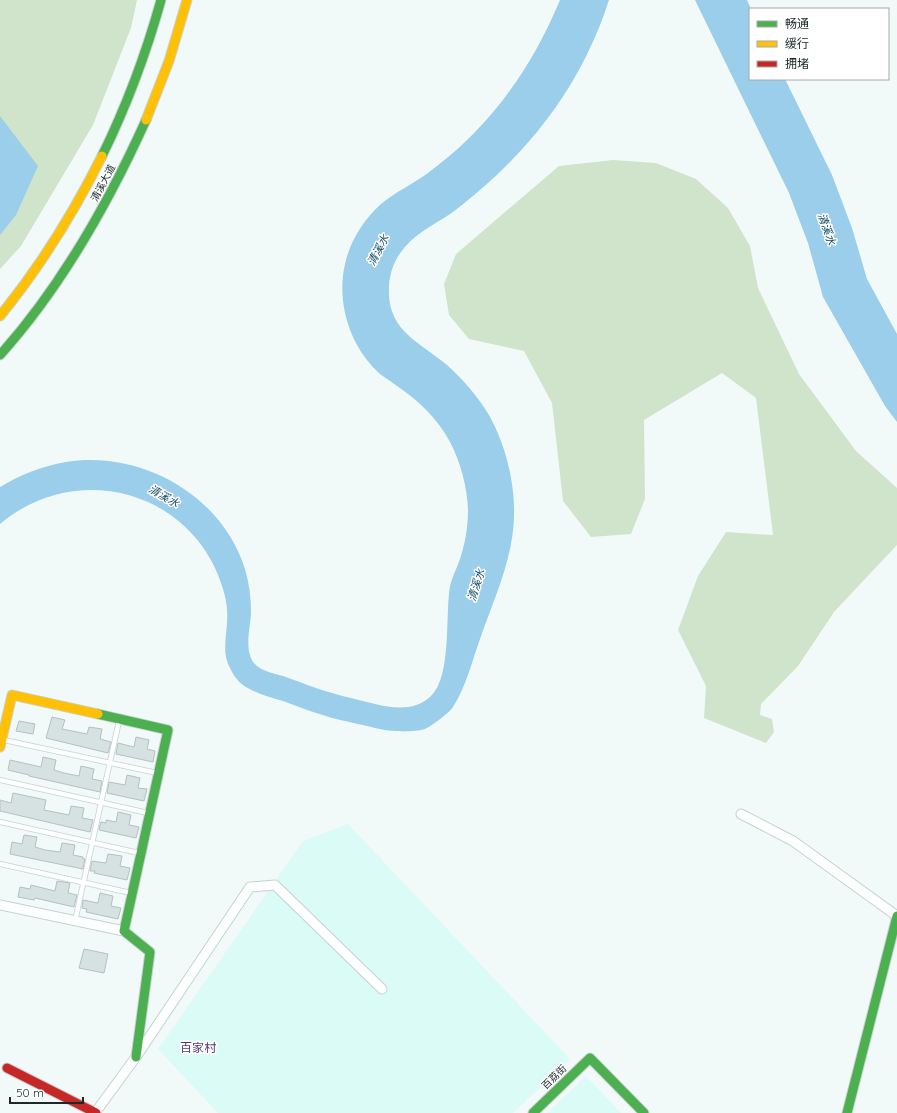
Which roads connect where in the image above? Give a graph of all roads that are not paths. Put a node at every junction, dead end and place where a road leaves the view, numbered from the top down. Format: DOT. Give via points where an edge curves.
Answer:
graph roads {
  1 [pos="161,0"];
  2 [pos="187,0"];
  3 [pos="0,316"];
  4 [pos="0,355"];
  5 [pos="119,719"];
  6 [pos="1,743"];
  7 [pos="110,763"];
  8 [pos="158,774"];
  9 [pos="0,780"];
  10 [pos="101,802"];
  11 [pos="150,813"];
  12 [pos="741,814"];
  13 [pos="0,822"];
  14 [pos="92,842"];
  15 [pos="141,853"];
  16 [pos="0,864"];
  17 [pos="84,882"];
  18 [pos="132,893"];
  19 [pos="0,905"];
  20 [pos="897,916"];
  21 [pos="75,921"];
  22 [pos="124,931"];
  23 [pos="382,989"];
  24 [pos="136,1057"];
  25 [pos="7,1068"];
  26 [pos="96,1113"];
  27 [pos="533,1113"];
  28 [pos="644,1113"];
  29 [pos="846,1113"];
  1 -- 3 [label="street, 清溪大道" via="138,73 114,133 86,188 49,249"];
  2 -- 4 [label="street, 清溪大道" via="162,82 140,136 108,200 70,263 30,320"];
  5 -- 6 [label="street" via="12,695"];
  5 -- 7 [label="lane"];
  5 -- 8 [label="street" via="168,730"];
  6 -- 7 [label="lane"];
  7 -- 8 [label="lane"];
  7 -- 10 [label="lane"];
  8 -- 11 [label="street"];
  9 -- 10 [label="lane"];
  10 -- 11 [label="lane"];
  10 -- 14 [label="lane"];
  11 -- 15 [label="street"];
  12 -- 20 [label="street" via="793,841"];
  13 -- 14 [label="lane"];
  14 -- 15 [label="lane"];
  14 -- 17 [label="lane"];
  15 -- 18 [label="street"];
  16 -- 17 [label="lane"];
  17 -- 18 [label="lane"];
  17 -- 21 [label="lane"];
  18 -- 22 [label="street"];
  19 -- 21 [label="street"];
  20 -- 29 [label="street"];
  21 -- 22 [label="street"];
  22 -- 24 [label="street" via="150,952"];
  23 -- 24 [label="street" via="275,884 250,887"];
  24 -- 26 [label="street"];
  25 -- 26 [label="street"];
  27 -- 28 [label="street, 百荔街" via="590,1058"];
}
